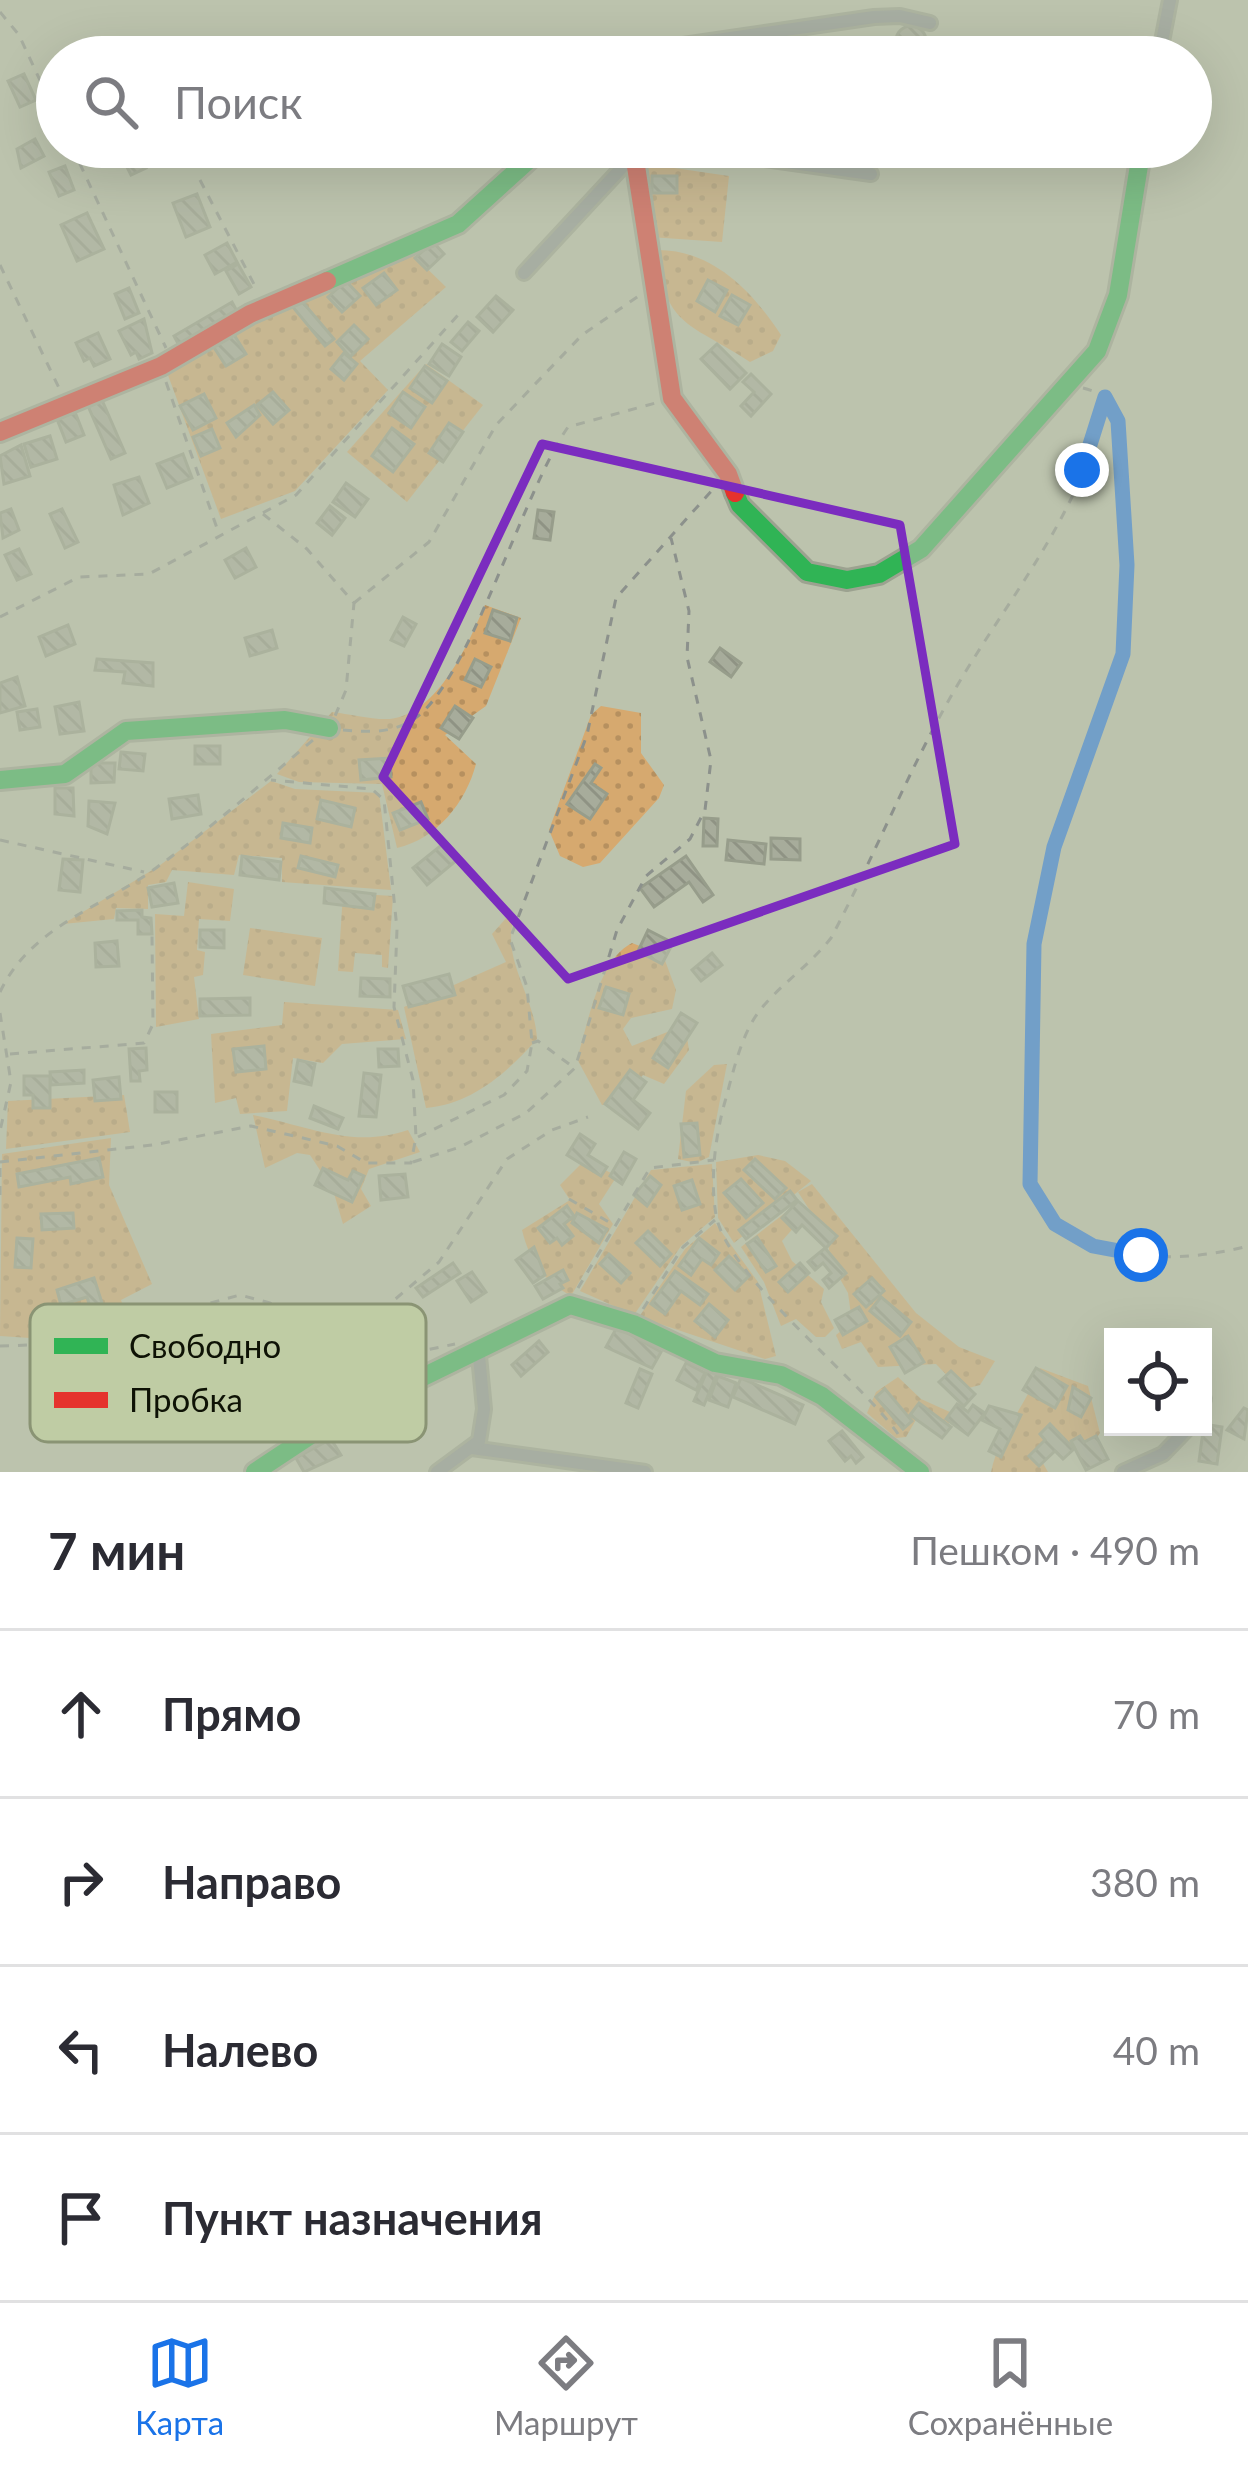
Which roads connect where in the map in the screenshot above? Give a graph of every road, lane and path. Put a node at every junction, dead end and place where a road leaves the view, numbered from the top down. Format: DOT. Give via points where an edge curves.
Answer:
graph roads {
  1 [pos="1170,0"];
  2 [pos="0,12"];
  3 [pos="930,23"];
  4 [pos="745,36"];
  5 [pos="1163,36"];
  6 [pos="36,72"];
  7 [pos="81,168"];
  8 [pos="520,168"];
  9 [pos="622,168"];
  10 [pos="635,168"];
  11 [pos="829,168"];
  12 [pos="1139,168"];
  13 [pos="871,174"];
  14 [pos="200,181"];
  15 [pos="0,265"];
  16 [pos="524,273"];
  17 [pos="657,284"];
  18 [pos="268,307"];
  19 [pos="458,315"];
  20 [pos="166,363"];
  21 [pos="1064,386"];
  22 [pos="1105,397"];
  23 [pos="672,398"];
  24 [pos="67,404"];
  25 [pos="0,432"];
  26 [pos="728,474"];
  27 [pos="262,514"];
  28 [pos="219,533"];
  29 [pos="670,534"];
  30 [pos="354,603"];
  31 [pos="0,616"];
  32 [pos="329,728"];
  33 [pos="0,780"];
  34 [pos="271,780"];
  35 [pos="0,840"];
  36 [pos="148,873"];
  37 [pos="152,936"];
  38 [pos="0,992"];
  39 [pos="0,1013"];
  40 [pos="532,1042"];
  41 [pos="10,1054"];
  42 [pos="575,1068"];
  43 [pos="588,1117"];
  44 [pos="0,1131"];
  45 [pos="416,1137"];
  46 [pos="714,1160"];
  47 [pos="411,1163"];
  48 [pos="0,1165"];
  49 [pos="569,1199"];
  50 [pos="0,1203"];
  51 [pos="716,1219"];
  52 [pos="614,1225"];
  53 [pos="1248,1246"];
  54 [pos="207,1304"];
  55 [pos="271,1304"];
  56 [pos="390,1304"];
  57 [pos="570,1305"];
  58 [pos="632,1324"];
  59 [pos="30,1345"];
  60 [pos="0,1346"];
  61 [pos="476,1348"];
  62 [pos="426,1353"];
  63 [pos="426,1373"];
  64 [pos="1180,1436"];
  65 [pos="300,1442"];
  66 [pos="472,1448"];
  67 [pos="899,1454"];
  68 [pos="255,1472"];
  69 [pos="437,1472"];
  70 [pos="645,1472"];
  71 [pos="920,1472"];
  72 [pos="1123,1472"];
  1 -- 5 [label="street"];
  2 -- 6 [label="path"];
  3 -- 4 [label="street" via="874,17"];
  7 -- 20 [label="path"];
  8 -- 18 [label="street" via="458,224"];
  9 -- 16 [label="street"];
  10 -- 17 [label="street"];
  11 -- 13 [label="street"];
  12 -- 21 [label="street" via="1118,295 1097,351"];
  14 -- 18 [label="path"];
  15 -- 24 [label="path"];
  17 -- 23 [label="street"];
  17 -- 30 [label="path" via="582,335 496,425 429,542"];
  18 -- 20 [label="street"];
  19 -- 27 [label="path" via="296,495"];
  20 -- 24 [label="street"];
  20 -- 28 [label="path"];
  21 -- 22 [label="path"];
  21 -- 26 [label="street" via="921,549 879,574 847,580 807,572 740,505"];
  22 -- 46 [label="path" via="1045,549 949,699 831,938 760,1011 738,1054"];
  22 -- 53 [label="path" via="1118,421 1123,654 1054,847 1034,944 1030,1184 1055,1224 1093,1246 1203,1257"];
  23 -- 26 [label="street"];
  23 -- 32 [label="path" via="568,427 428,707 377,733"];
  24 -- 25 [label="street"];
  26 -- 29 [label="path"];
  27 -- 28 [label="path"];
  27 -- 30 [label="path" via="307,549"];
  28 -- 31 [label="path" via="149,574 79,577"];
  29 -- 40 [label="path" via="616,598 587,735 510,940 527,987"];
  29 -- 42 [label="path" via="689,611 687,657 711,760 709,790 690,839 646,876 617,930"];
  30 -- 32 [label="path" via="346,690"];
  32 -- 33 [label="street" via="285,720 126,731 65,774"];
  32 -- 34 [label="path"];
  34 -- 36 [label="path"];
  34 -- 45 [label="path" via="372,789 384,800 397,928 394,1006 413,1079"];
  35 -- 36 [label="path"];
  36 -- 38 [label="path" via="42,938 16,961"];
  37 -- 41 [label="path" via="153,1024 144,1043"];
  39 -- 41 [label="path"];
  40 -- 42 [label="path"];
  40 -- 45 [label="path" via="520,1083"];
  41 -- 44 [label="path"];
  42 -- 47 [label="path" via="526,1113"];
  43 -- 56 [label="path" via="507,1160 440,1262"];
  45 -- 47 [label="path"];
  46 -- 51 [label="path"];
  46 -- 52 [label="path" via="650,1168"];
  47 -- 48 [label="path" via="366,1163 295,1132 251,1126"];
  48 -- 50 [label="path"];
  49 -- 52 [label="path"];
  51 -- 58 [label="path" via="683,1246"];
  51 -- 67 [label="path" via="782,1311 897,1431"];
  52 -- 57 [label="path"];
  54 -- 55 [label="path" via="240,1295"];
  57 -- 58 [label="street"];
  57 -- 61 [label="street"];
  58 -- 67 [label="street" via="715,1363 781,1375"];
  59 -- 60 [label="path"];
  61 -- 62 [label="path"];
  61 -- 63 [label="street"];
  61 -- 66 [label="street" via="484,1422"];
  64 -- 72 [label="street" via="1163,1454"];
  65 -- 68 [label="street"];
  66 -- 69 [label="street"];
  66 -- 70 [label="street"];
  67 -- 71 [label="street"];
}
